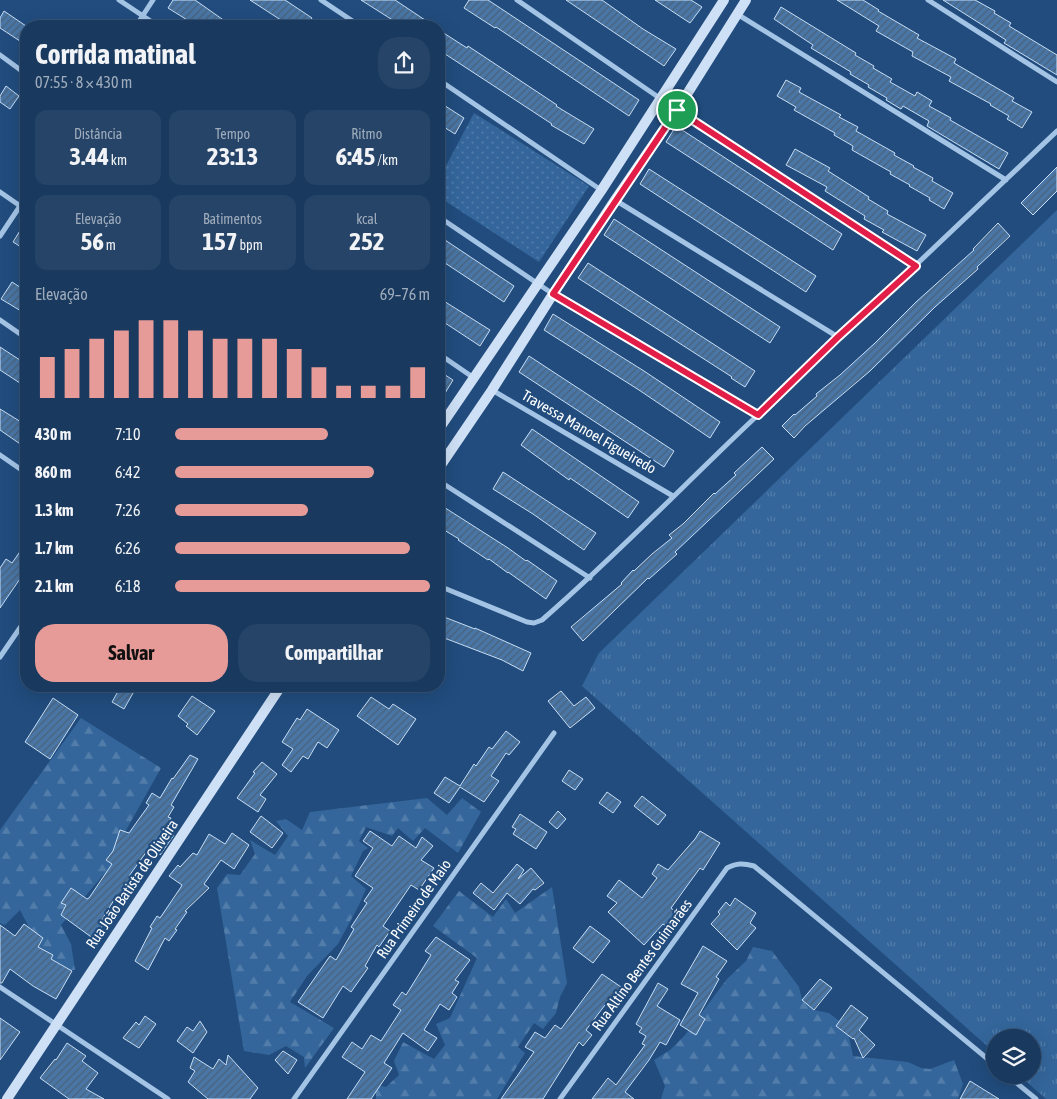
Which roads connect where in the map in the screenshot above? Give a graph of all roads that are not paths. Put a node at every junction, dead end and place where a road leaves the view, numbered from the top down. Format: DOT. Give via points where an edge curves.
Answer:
graph roads {
  1 [pos="119,0"];
  2 [pos="152,0"];
  3 [pos="321,0"];
  4 [pos="518,0"];
  5 [pos="746,0"];
  6 [pos="928,0"];
  7 [pos="721,1"];
  8 [pos="737,14"];
  9 [pos="142,16"];
  10 [pos="140,20"];
  11 [pos="148,20"];
  12 [pos="351,20"];
  13 [pos="0,55"];
  14 [pos="20,70"];
  15 [pos="1057,82"];
  16 [pos="445,84"];
  17 [pos="661,99"];
  18 [pos="677,110"];
  19 [pos="1057,131"];
  20 [pos="1006,180"];
  21 [pos="601,191"];
  22 [pos="0,192"];
  23 [pos="615,200"];
  24 [pos="20,205"];
  25 [pos="20,207"];
  26 [pos="445,221"];
  27 [pos="0,236"];
  28 [pos="916,266"];
  29 [pos="538,284"];
  30 [pos="553,294"];
  31 [pos="0,320"];
  32 [pos="20,334"];
  33 [pos="838,337"];
  34 [pos="445,358"];
  35 [pos="474,378"];
  36 [pos="492,390"];
  37 [pos="758,415"];
  38 [pos="445,420"];
  39 [pos="0,455"];
  40 [pos="445,459"];
  41 [pos="20,469"];
  42 [pos="445,484"];
  43 [pos="673,496"];
  44 [pos="590,578"];
  45 [pos="445,588"];
  46 [pos="20,628"];
  47 [pos="0,657"];
  48 [pos="277,692"];
  49 [pos="554,733"];
  50 [pos="0,987"];
  51 [pos="57,1025"];
  52 [pos="986,1058"];
  53 [pos="1018,1084"];
  54 [pos="7,1099"];
  55 [pos="168,1099"];
  56 [pos="294,1099"];
  57 [pos="560,1099"];
  58 [pos="1036,1099"];
  1 -- 9 [label="street"];
  2 -- 9 [label="street"];
  3 -- 12 [label="street"];
  4 -- 17 [label="street"];
  5 -- 8 [label="street"];
  6 -- 15 [label="street"];
  7 -- 17 [label="street"];
  8 -- 18 [label="street"];
  8 -- 20 [label="street"];
  9 -- 10 [label="street"];
  9 -- 11 [label="street"];
  13 -- 14 [label="street"];
  16 -- 21 [label="street"];
  17 -- 21 [label="street"];
  18 -- 23 [label="street"];
  18 -- 28 [label="street"];
  19 -- 20 [label="street"];
  20 -- 28 [label="street"];
  21 -- 29 [label="street"];
  22 -- 24 [label="street"];
  23 -- 30 [label="street"];
  23 -- 33 [label="street"];
  25 -- 27 [label="street"];
  26 -- 29 [label="street"];
  28 -- 33 [label="street"];
  29 -- 30 [label="street"];
  29 -- 35 [label="street"];
  30 -- 36 [label="street"];
  30 -- 37 [label="street"];
  31 -- 32 [label="street"];
  33 -- 37 [label="street"];
  34 -- 35 [label="street"];
  35 -- 38 [label="street"];
  36 -- 40 [label="street"];
  36 -- 43 [label="street, Travessa Manoel Figueiredo"];
  37 -- 43 [label="street"];
  39 -- 41 [label="street"];
  42 -- 44 [label="street"];
  43 -- 44 [label="street"];
  44 -- 45 [label="street" via="542,620 534,623"];
  46 -- 47 [label="street"];
  48 -- 51 [label="street, Rua João Batista de Oliveira"];
  49 -- 56 [label="street, Rua Primeiro de Maio"];
  50 -- 51 [label="street"];
  51 -- 54 [label="street, Rua João Batista de Oliveira"];
  51 -- 55 [label="street"];
  52 -- 57 [label="street, Rua Altíno Bentes Guimarães" via="754,866 743,863 727,868"];
  53 -- 58 [label="street"];
}
